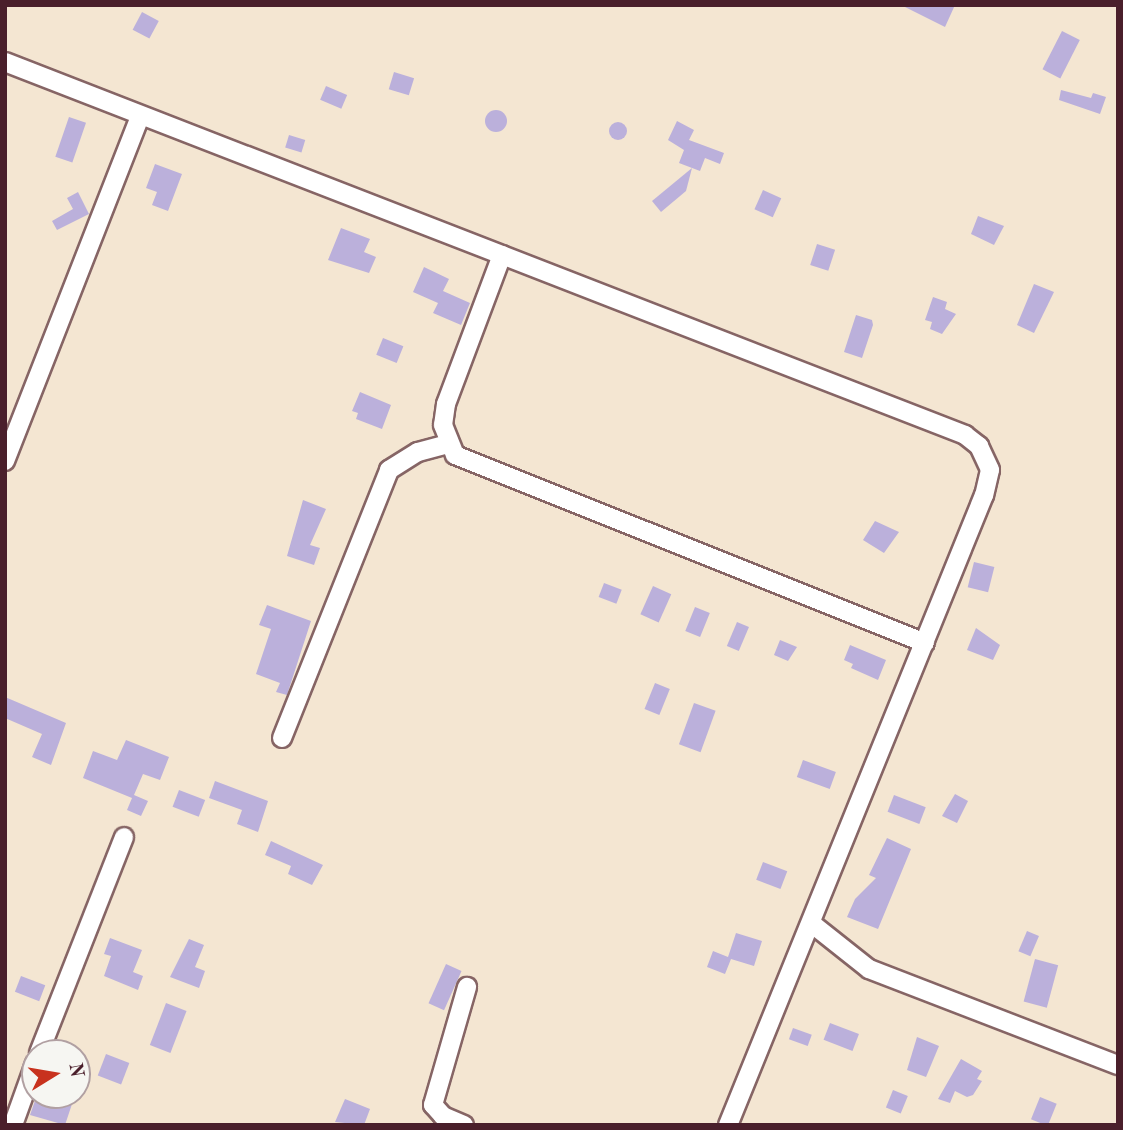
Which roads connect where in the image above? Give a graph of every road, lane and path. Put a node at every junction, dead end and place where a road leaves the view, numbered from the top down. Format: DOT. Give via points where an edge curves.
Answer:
graph roads {
  1 [pos="5,62"];
  2 [pos="140,116"];
  3 [pos="502,255"];
  4 [pos="447,444"];
  5 [pos="5,461"];
  6 [pos="925,643"];
  7 [pos="282,738"];
  8 [pos="124,836"];
  9 [pos="811,923"];
  10 [pos="467,987"];
  11 [pos="44,1039"];
  12 [pos="1118,1065"];
  13 [pos="21,1103"];
  14 [pos="730,1124"];
  15 [pos="13,1125"];
  16 [pos="464,1125"];
  1 -- 2 [label="street"];
  2 -- 3 [label="street"];
  2 -- 5 [label="street"];
  3 -- 4 [label="street" via="446,404 443,425"];
  3 -- 6 [label="street" via="965,435 979,446 990,470 989,481"];
  4 -- 6 [label="street" via="470,463"];
  4 -- 7 [label="street" via="418,452 389,470"];
  6 -- 9 [label="street"];
  8 -- 11 [label="street"];
  9 -- 12 [label="street" via="869,969"];
  9 -- 14 [label="street"];
  10 -- 16 [label="street" via="433,1105 443,1116"];
  13 -- 15 [label="street"];
}
